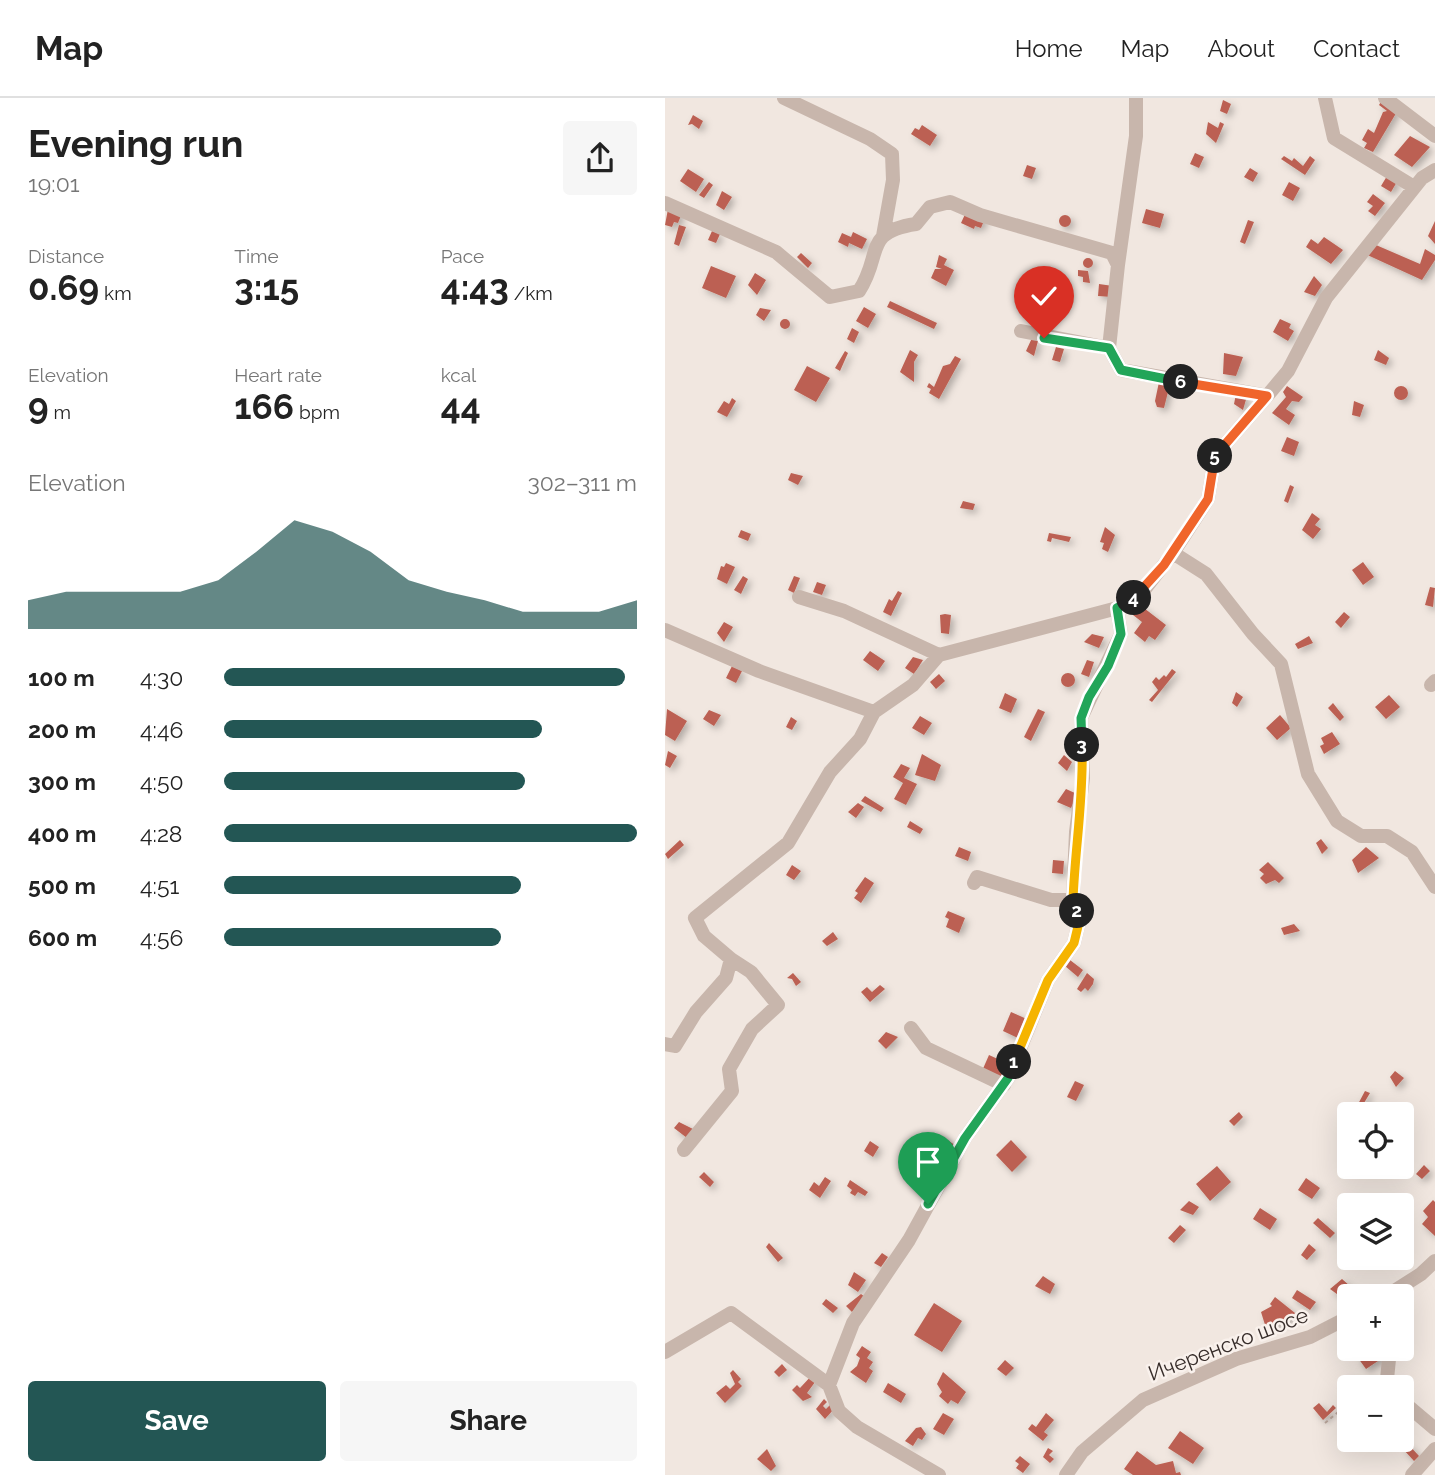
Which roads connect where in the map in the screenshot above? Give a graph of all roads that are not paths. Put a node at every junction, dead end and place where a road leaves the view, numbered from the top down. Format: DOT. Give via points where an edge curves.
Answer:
graph roads {
  1 [pos="784,98"];
  2 [pos="1136,98"];
  3 [pos="1325,98"];
  4 [pos="1385,98"];
  5 [pos="1435,136"];
  6 [pos="1435,170"];
  7 [pos="1415,187"];
  8 [pos="665,202"];
  9 [pos="883,236"];
  10 [pos="1118,265"];
  11 [pos="1021,331"];
  12 [pos="1109,348"];
  13 [pos="1267,396"];
  14 [pos="1173,553"];
  15 [pos="799,597"];
  16 [pos="1117,608"];
  17 [pos="665,630"];
  18 [pos="939,655"];
  19 [pos="874,712"];
  20 [pos="974,883"];
  21 [pos="1435,887"];
  22 [pos="1073,900"];
  23 [pos="731,959"];
  24 [pos="911,1028"];
  25 [pos="665,1044"];
  26 [pos="1004,1085"];
  27 [pos="684,1150"];
  28 [pos="1435,1261"];
  29 [pos="1405,1284"];
  30 [pos="1337,1323"];
  31 [pos="665,1352"];
  32 [pos="829,1385"];
  33 [pos="1414,1411"];
  34 [pos="1435,1429"];
  35 [pos="1435,1449"];
  36 [pos="939,1475"];
  37 [pos="1066,1475"];
  38 [pos="1412,1475"];
  1 -- 9 [label="street" via="892,154 893,180"];
  2 -- 10 [label="street" via="1136,136"];
  3 -- 7 [label="street" via="1334,138"];
  4 -- 5 [label="street"];
  6 -- 7 [label="street"];
  7 -- 13 [label="street" via="1326,298 1288,371"];
  8 -- 9 [label="street" via="776,252 830,297 859,291"];
  9 -- 10 [label="street" via="894,228 916,224 929,207 950,202 1112,253"];
  10 -- 12 [label="street"];
  11 -- 12 [label="street"];
  12 -- 13 [label="street" via="1121,370"];
  13 -- 14 [label="street" via="1215,456 1208,499"];
  14 -- 16 [label="street" via="1144,590"];
  14 -- 21 [label="street" via="1206,574 1281,664 1308,774 1337,821 1361,836 1387,836 1412,852"];
  15 -- 18 [label="street" via="844,611"];
  16 -- 18 [label="street"];
  16 -- 22 [label="street" via="1121,634 1081,718 1083,778"];
  17 -- 19 [label="street" via="759,671"];
  18 -- 19 [label="street" via="913,685"];
  19 -- 23 [label="street" via="860,739 830,772 788,844 695,918 704,936"];
  20 -- 22 [label="street" via="977,877 1051,900"];
  22 -- 26 [label="street" via="1080,918 1074,943 1048,980"];
  23 -- 25 [label="street" via="726,978 696,1012 675,1046"];
  23 -- 27 [label="street" via="751,972 778,1005 752,1029 729,1069 732,1091"];
  24 -- 26 [label="street" via="926,1048"];
  26 -- 32 [label="street" via="965,1138 909,1240 853,1323"];
  28 -- 29 [label="street"];
  30 -- 37 [label="street, Ичеренско шосе" via="1310,1337 1236,1359 1143,1400 1082,1452"];
  31 -- 32 [label="street" via="731,1313"];
  32 -- 36 [label="street" via="839,1411 849,1420"];
  33 -- 34 [label="street"];
  35 -- 38 [label="street"];
}
